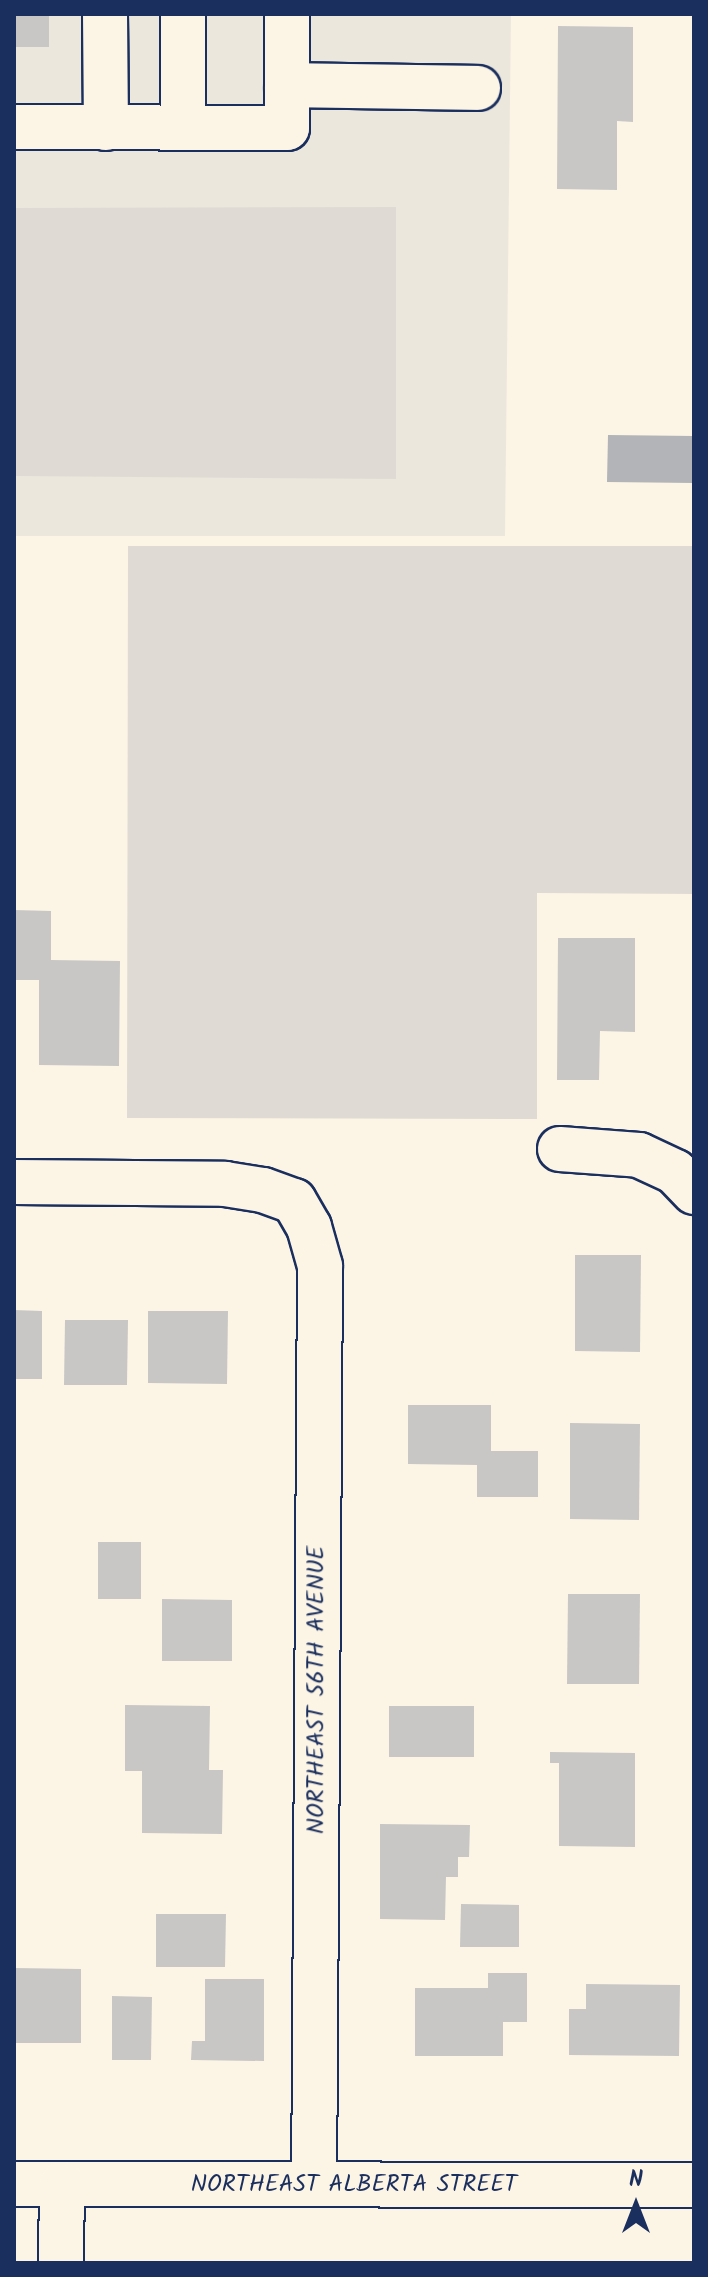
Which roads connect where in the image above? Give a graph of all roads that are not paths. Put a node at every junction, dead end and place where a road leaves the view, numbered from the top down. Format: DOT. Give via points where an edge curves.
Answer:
graph roads {
  1 [pos="105,14"];
  2 [pos="183,14"];
  3 [pos="287,14"];
  4 [pos="287,85"];
  5 [pos="478,88"];
  6 [pos="14,127"];
  7 [pos="106,128"];
  8 [pos="183,128"];
  9 [pos="560,1149"];
  10 [pos="14,1182"];
  11 [pos="694,1192"];
  12 [pos="14,2184"];
  13 [pos="62,2184"];
  14 [pos="314,2184"];
  15 [pos="694,2185"];
  16 [pos="61,2263"];
  1 -- 7 [label="street"];
  2 -- 8 [label="street"];
  3 -- 4 [label="street"];
  4 -- 5 [label="street"];
  4 -- 8 [label="street" via="287,128"];
  6 -- 7 [label="street"];
  7 -- 8 [label="street"];
  9 -- 11 [label="street" via="639,1155 675,1172"];
  10 -- 14 [label="street, NORTHEAST 56TH AVENUE" via="225,1184 294,1201 309,1227 320,1266"];
  12 -- 13 [label="street, NORTHEAST ALBERTA STREET"];
  13 -- 14 [label="street, NORTHEAST ALBERTA STREET"];
  13 -- 16 [label="street"];
  14 -- 15 [label="street, NORTHEAST ALBERTA STREET"];
}
